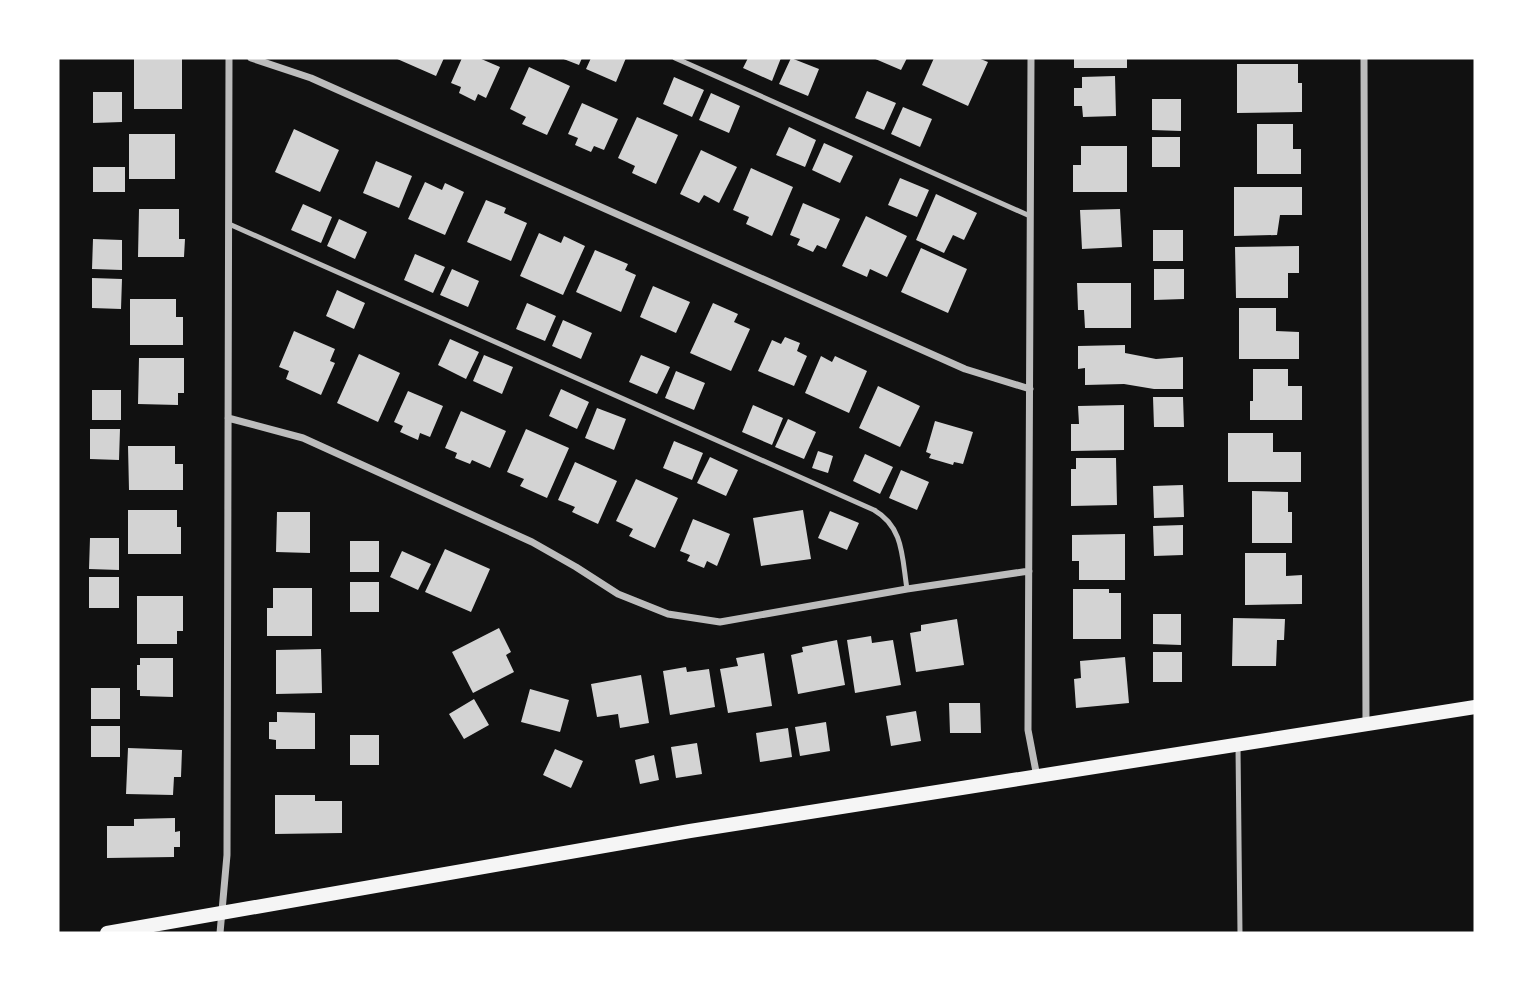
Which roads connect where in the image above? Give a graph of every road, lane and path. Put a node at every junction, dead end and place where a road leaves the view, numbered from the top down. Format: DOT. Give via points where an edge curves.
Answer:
graph roads {
  1 [pos="229,58"];
  2 [pos="251,58"];
  3 [pos="675,58"];
  4 [pos="1031,58"];
  5 [pos="1364,58"];
  6 [pos="1030,216"];
  7 [pos="229,224"];
  8 [pos="1030,389"];
  9 [pos="228,418"];
  10 [pos="1029,571"];
  11 [pos="907,589"];
  12 [pos="1475,707"];
  13 [pos="1366,724"];
  14 [pos="1238,744"];
  15 [pos="1037,778"];
  16 [pos="222,914"];
  17 [pos="107,933"];
  18 [pos="220,933"];
  19 [pos="1240,933"];
  1 -- 7 [label="street"];
  2 -- 8 [label="street" via="311,78 965,369"];
  3 -- 6 [label="lane"];
  4 -- 6 [label="street"];
  5 -- 13 [label="street"];
  6 -- 8 [label="street"];
  7 -- 9 [label="street"];
  7 -- 11 [label="lane" via="885,516 898,538"];
  8 -- 10 [label="street"];
  9 -- 11 [label="street" via="303,438 532,542 618,594 668,614 720,622"];
  9 -- 16 [label="street" via="227,855"];
  10 -- 11 [label="street"];
  10 -- 15 [label="street" via="1028,730"];
  12 -- 13 [label="main road"];
  13 -- 14 [label="main road"];
  14 -- 15 [label="main road"];
  14 -- 19 [label="lane"];
  15 -- 16 [label="main road" via="690,831"];
  16 -- 17 [label="main road"];
  16 -- 18 [label="street"];
}
